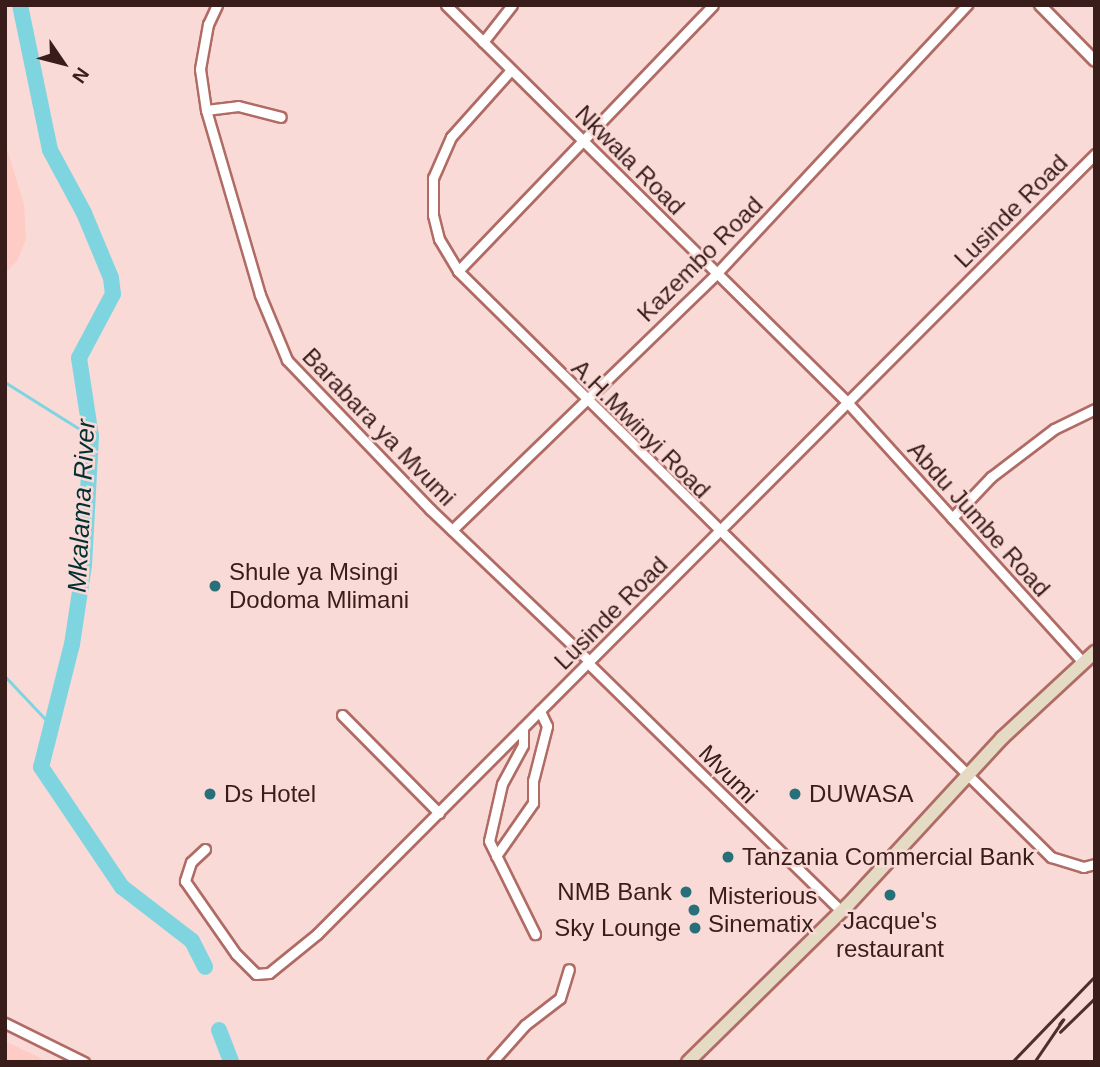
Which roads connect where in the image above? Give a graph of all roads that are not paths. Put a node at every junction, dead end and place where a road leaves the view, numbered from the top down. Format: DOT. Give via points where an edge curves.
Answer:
graph roads {
  1 [pos="217,5"];
  2 [pos="446,5"];
  3 [pos="512,5"];
  4 [pos="713,5"];
  5 [pos="967,5"];
  6 [pos="1040,5"];
  7 [pos="483,42"];
  8 [pos="1095,61"];
  9 [pos="511,69"];
  10 [pos="206,110"];
  11 [pos="281,117"];
  12 [pos="583,141"];
  13 [pos="1095,153"];
  14 [pos="458,271"];
  15 [pos="717,273"];
  16 [pos="584,400"];
  17 [pos="847,402"];
  18 [pos="1095,409"];
  19 [pos="952,518"];
  20 [pos="452,530"];
  21 [pos="718,533"];
  22 [pos="1095,652"];
  23 [pos="589,662"];
  24 [pos="1083,662"];
  25 [pos="540,711"];
  26 [pos="342,715"];
  27 [pos="523,728"];
  28 [pos="967,774"];
  29 [pos="439,813"];
  30 [pos="205,849"];
  31 [pos="496,856"];
  32 [pos="1095,864"];
  33 [pos="841,911"];
  34 [pos="535,934"];
  35 [pos="569,969"];
  36 [pos="5,1023"];
  37 [pos="84,1062"];
  38 [pos="492,1062"];
  39 [pos="688,1062"];
  1 -- 10 [label="street, Barabara ya Mvumi" via="208,24 200,69"];
  2 -- 7 [label="street, Nkwala Road"];
  3 -- 7 [label="street"];
  4 -- 12 [label="street"];
  5 -- 15 [label="street, Kazembo Road"];
  6 -- 8 [label="street"];
  7 -- 9 [label="street, Nkwala Road"];
  9 -- 12 [label="street, Nkwala Road"];
  9 -- 14 [label="street, A.H.Mwinyi Road" via="451,138 433,178 439,239"];
  10 -- 11 [label="street" via="238,106"];
  10 -- 20 [label="street, Barabara ya Mvumi" via="265,307 287,360"];
  12 -- 14 [label="street"];
  12 -- 15 [label="street, Nkwala Road"];
  13 -- 17 [label="street, Lusinde Road"];
  14 -- 16 [label="street, A.H.Mwinyi Road"];
  15 -- 16 [label="street, Kazembo Road"];
  15 -- 17 [label="street, Nkwala Road"];
  16 -- 20 [label="street, Kazembo Road"];
  16 -- 21 [label="street, A.H.Mwinyi Road"];
  17 -- 19 [label="street, Abdu Jumbe Road"];
  17 -- 21 [label="street, Lusinde Road"];
  18 -- 19 [label="street" via="1054,429 991,477"];
  19 -- 24 [label="street, Abdu Jumbe Road"];
  20 -- 23 [label="street, Barabara ya Mvumi"];
  21 -- 23 [label="street, Lusinde Road"];
  21 -- 28 [label="street, A.H.Mwinyi Road"];
  22 -- 24 [label="main road"];
  23 -- 25 [label="street, Lusinde Road"];
  23 -- 33 [label="street, Mvumi"];
  24 -- 28 [label="main road"];
  25 -- 27 [label="street, Lusinde Road"];
  25 -- 31 [label="street" via="547,726 533,781 533,803"];
  26 -- 29 [label="street"];
  27 -- 29 [label="street, Lusinde Road"];
  27 -- 31 [label="street" via="523,745 507,772 488,835"];
  28 -- 32 [label="street, A.H.Mwinyi Road" via="1051,857 1083,867"];
  28 -- 33 [label="main road"];
  29 -- 30 [label="street, Lusinde Road" via="317,934 269,973 256,974 236,954 185,881 191,862"];
  31 -- 34 [label="street"];
  33 -- 39 [label="main road"];
  35 -- 38 [label="street" via="561,998 525,1025"];
  36 -- 37 [label="street"];
}
